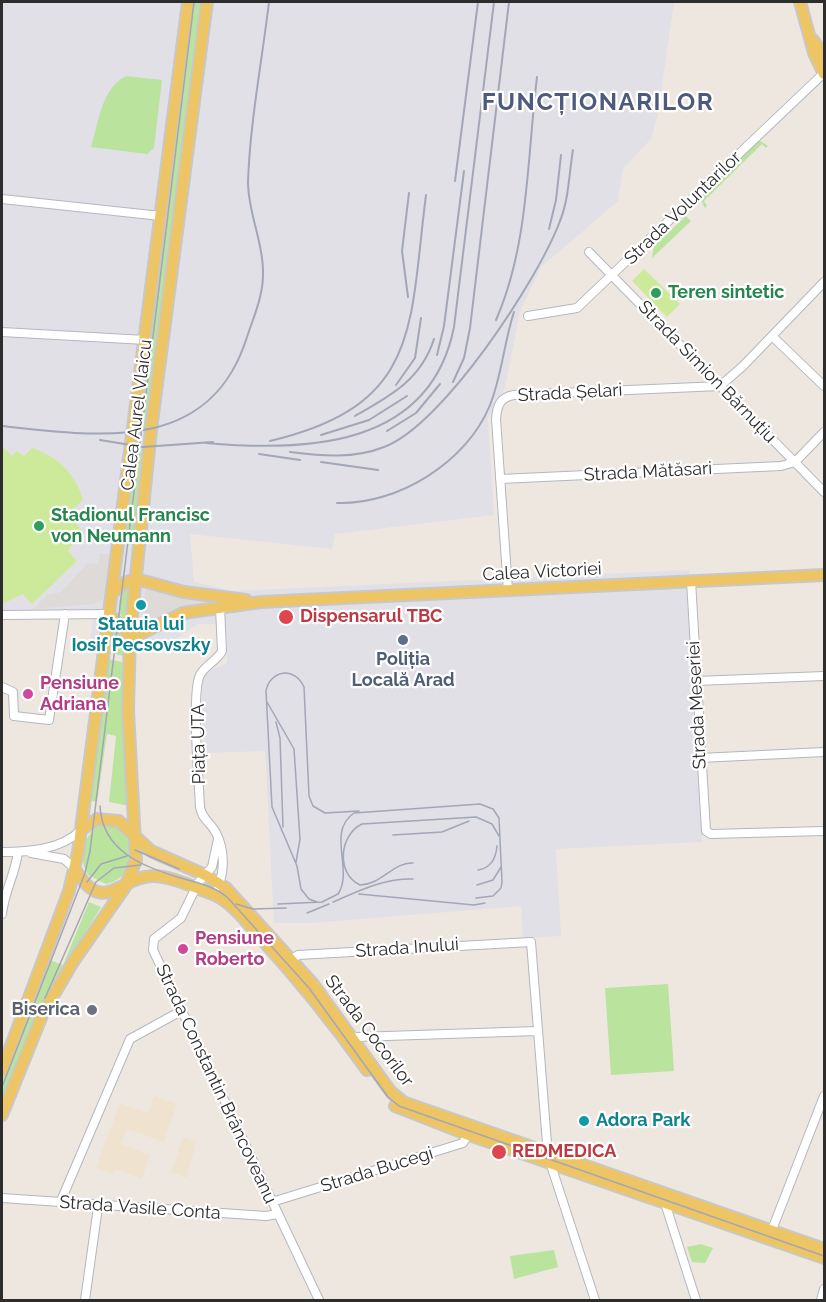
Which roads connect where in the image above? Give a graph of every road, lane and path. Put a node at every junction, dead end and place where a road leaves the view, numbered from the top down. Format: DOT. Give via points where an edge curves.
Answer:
graph roads {
  1 [pos="188,2"];
  2 [pos="207,2"];
  3 [pos="800,2"];
  4 [pos="809,34"];
  5 [pos="825,56"];
  6 [pos="824,73"];
  7 [pos="2,199"];
  8 [pos="161,216"];
  9 [pos="590,252"];
  10 [pos="613,276"];
  11 [pos="825,282"];
  12 [pos="528,316"];
  13 [pos="2,332"];
  14 [pos="772,336"];
  15 [pos="146,340"];
  16 [pos="720,386"];
  17 [pos="825,386"];
  18 [pos="825,432"];
  19 [pos="795,462"];
  20 [pos="500,479"];
  21 [pos="825,492"];
  22 [pos="825,575"];
  23 [pos="136,579"];
  24 [pos="691,581"];
  25 [pos="508,590"];
  26 [pos="112,593"];
  27 [pos="256,601"];
  28 [pos="220,607"];
  29 [pos="87,612"];
  30 [pos="65,614"];
  31 [pos="109,614"];
  32 [pos="2,615"];
  33 [pos="130,634"];
  34 [pos="825,676"];
  35 [pos="696,681"];
  36 [pos="2,687"];
  37 [pos="825,752"];
  38 [pos="700,758"];
  39 [pos="81,830"];
  40 [pos="825,831"];
  41 [pos="135,834"];
  42 [pos="218,839"];
  43 [pos="2,852"];
  44 [pos="21,852"];
  45 [pos="75,869"];
  46 [pos="201,880"];
  47 [pos="219,883"];
  48 [pos="124,887"];
  49 [pos="213,894"];
  50 [pos="2,914"];
  51 [pos="289,962"];
  52 [pos="181,1011"];
  53 [pos="537,1030"];
  54 [pos="350,1040"];
  55 [pos="2,1070"];
  56 [pos="825,1096"];
  57 [pos="2,1115"];
  58 [pos="470,1131"];
  59 [pos="549,1158"];
  60 [pos="2,1198"];
  61 [pos="663,1198"];
  62 [pos="272,1202"];
  63 [pos="60,1203"];
  64 [pos="98,1207"];
  65 [pos="278,1214"];
  66 [pos="770,1235"];
  67 [pos="825,1249"];
  68 [pos="825,1258"];
  69 [pos="825,1289"];
  70 [pos="85,1300"];
  71 [pos="319,1300"];
  72 [pos="595,1300"];
  73 [pos="696,1300"];
  74 [pos="821,1300"];
  1 -- 8 [label="main road, Calea Aurel Vlaicu"];
  2 -- 23 [label="main road, Calea Aurel Vlaicu" via="151,430"];
  3 -- 4 [label="main road"];
  4 -- 5 [label="main road"];
  4 -- 6 [label="main road" via="813,53"];
  6 -- 10 [label="street, Strada Voluntarilor"];
  7 -- 8 [label="street"];
  8 -- 15 [label="main road, Calea Aurel Vlaicu"];
  9 -- 10 [label="street, Strada Simion Bărnuțiu"];
  10 -- 12 [label="street, Strada Voluntarilor" via="578,308"];
  10 -- 16 [label="street, Strada Simion Bărnuțiu"];
  11 -- 14 [label="street"];
  13 -- 15 [label="street"];
  14 -- 16 [label="street"];
  14 -- 17 [label="street"];
  15 -- 26 [label="main road, Calea Aurel Vlaicu"];
  16 -- 19 [label="street, Strada Simion Bărnuțiu"];
  16 -- 20 [label="street, Strada Șelari" via="504,398 496,419"];
  18 -- 19 [label="street"];
  19 -- 20 [label="street, Strada Mătăsari" via="781,466"];
  19 -- 21 [label="street, Strada Simion Bărnuțiu"];
  20 -- 25 [label="street"];
  22 -- 24 [label="main road, Calea Victoriei"];
  23 -- 26 [label="main road"];
  23 -- 27 [label="main road, Calea Victoriei" via="184,592"];
  23 -- 33 [label="main road, Calea Aurel Vlaicu"];
  24 -- 25 [label="main road, Calea Victoriei"];
  24 -- 35 [label="street, Strada Meseriei"];
  25 -- 27 [label="main road, Calea Victoriei"];
  26 -- 29 [label="street" via="99,608"];
  26 -- 31 [label="main road, Calea Aurel Vlaicu"];
  27 -- 28 [label="main road, Calea Victoriei"];
  28 -- 33 [label="main road, Calea Victoriei" via="183,613 147,633"];
  28 -- 42 [label="street, Piața UTA" via="222,651 199,679 197,716 201,813"];
  29 -- 30 [label="street"];
  29 -- 31 [label="street"];
  30 -- 32 [label="street"];
  30 -- 36 [label="street" via="49,720 14,716 13,692"];
  31 -- 33 [label="main road"];
  31 -- 39 [label="main road, Calea Aurel Vlaicu"];
  33 -- 41 [label="main road, Calea Aurel Vlaicu"];
  34 -- 35 [label="street"];
  35 -- 38 [label="street, Strada Meseriei"];
  37 -- 38 [label="street"];
  38 -- 40 [label="street, Strada Meseriei" via="705,829 711,834"];
  39 -- 41 [label="main road" via="93,821 107,818 121,822"];
  39 -- 44 [label="street" via="62,843"];
  39 -- 45 [label="main road, Calea Aurel Vlaicu"];
  41 -- 46 [label="main road, Strada Cocorilor" via="151,851"];
  41 -- 48 [label="main road, Calea Aurel Vlaicu" via="136,860"];
  42 -- 46 [label="street" via="214,863"];
  42 -- 47 [label="street" via="223,874"];
  43 -- 44 [label="street"];
  44 -- 45 [label="street" via="64,858"];
  44 -- 50 [label="street" via="15,874 4,891"];
  45 -- 48 [label="main road" via="84,883 96,891"];
  45 -- 55 [label="main road, Calea Aurel Vlaicu"];
  46 -- 47 [label="main road, Strada Cocorilor"];
  46 -- 48 [label="main road, Strada Cocorilor" via="150,876"];
  46 -- 49 [label="main road, Strada Cocorilor"];
  46 -- 52 [label="street, Strada Constantin Brâncoveanu" via="180,921 153,942 155,957"];
  47 -- 49 [label="street"];
  47 -- 51 [label="main road, Strada Cocorilor" via="231,891"];
  48 -- 57 [label="main road, Calea Aurel Vlaicu" via="43,1013"];
  49 -- 51 [label="main road, Strada Cocorilor"];
  51 -- 53 [label="street, Strada Inului" via="298,955 531,942"];
  51 -- 54 [label="main road, Strada Cocorilor"];
  52 -- 62 [label="street, Strada Constantin Brâncoveanu"];
  52 -- 63 [label="street" via="130,1039"];
  53 -- 54 [label="street"];
  53 -- 59 [label="street"];
  54 -- 58 [label="main road, Strada Cocorilor" via="398,1099"];
  56 -- 66 [label="street"];
  58 -- 59 [label="main road, Strada Cocorilor"];
  58 -- 62 [label="street, Strada Bucegi" via="463,1143"];
  59 -- 61 [label="main road, Strada Cocorilor"];
  59 -- 72 [label="street"];
  60 -- 63 [label="street, Strada Vasile Conta"];
  61 -- 66 [label="main road, Strada Cocorilor"];
  61 -- 73 [label="street"];
  62 -- 65 [label="street, Strada Constantin Brâncoveanu"];
  63 -- 64 [label="street, Strada Vasile Conta"];
  64 -- 65 [label="street, Strada Vasile Conta"];
  64 -- 70 [label="street"];
  65 -- 71 [label="street, Strada Constantin Brâncoveanu"];
  66 -- 67 [label="main road, Strada Cocorilor"];
  66 -- 68 [label="main road, Strada Cocorilor"];
  69 -- 74 [label="street"];
}
